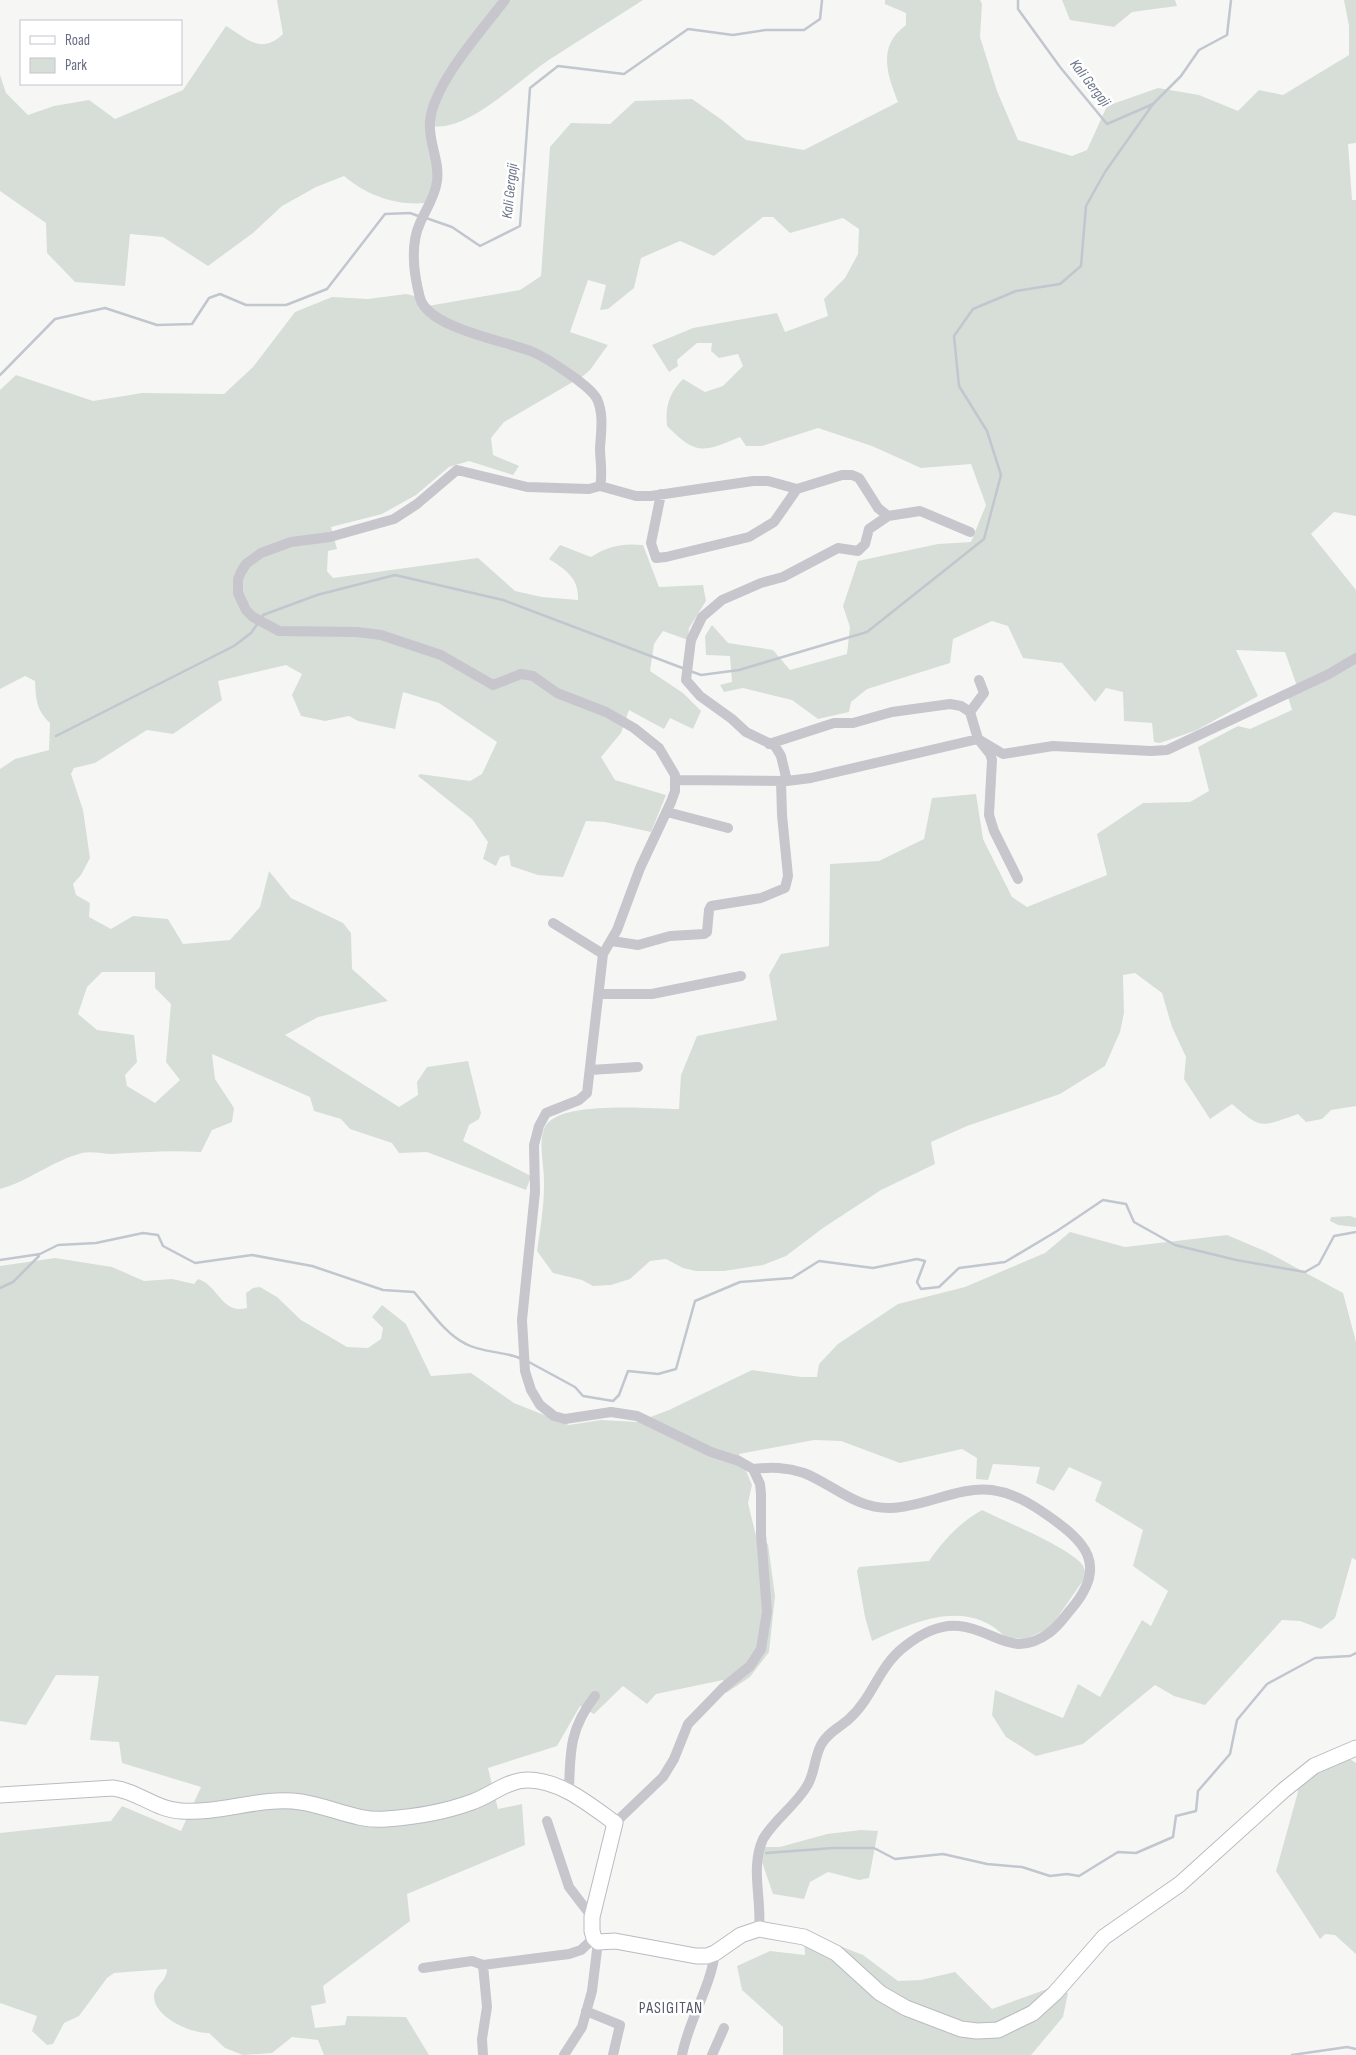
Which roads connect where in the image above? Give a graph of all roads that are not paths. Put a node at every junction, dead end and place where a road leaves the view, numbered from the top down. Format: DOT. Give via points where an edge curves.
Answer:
graph roads {
  1 [pos="506,0"];
  2 [pos="600,486"];
  3 [pos="797,490"];
  4 [pos="661,494"];
  5 [pos="888,516"];
  6 [pos="970,532"];
  7 [pos="1356,658"];
  8 [pos="979,680"];
  9 [pos="970,712"];
  10 [pos="978,739"];
  11 [pos="769,744"];
  12 [pos="676,780"];
  13 [pos="784,781"];
  14 [pos="667,812"];
  15 [pos="728,828"];
  16 [pos="1018,879"];
  17 [pos="553,923"];
  18 [pos="612,941"];
  19 [pos="603,954"];
  20 [pos="741,976"];
  21 [pos="598,994"];
  22 [pos="638,1067"];
  23 [pos="590,1070"];
  24 [pos="752,1469"];
  25 [pos="595,1696"];
  26 [pos="1356,1748"];
  27 [pos="569,1793"];
  28 [pos="0,1794"];
  29 [pos="546,1821"];
  30 [pos="615,1822"];
  31 [pos="592,1917"];
  32 [pos="759,1929"];
  33 [pos="596,1940"];
  34 [pos="715,1953"];
  35 [pos="483,1965"];
  36 [pos="423,1968"];
  37 [pos="586,2011"];
  38 [pos="724,2028"];
  39 [pos="483,2055"];
  40 [pos="564,2055"];
  41 [pos="613,2055"];
  42 [pos="682,2055"];
  43 [pos="712,2055"];
  1 -- 2 [label="street" via="470,44 434,107 430,131 438,170 431,201 415,239 414,259 420,298 428,309 475,335 547,359 596,398 601,421"];
  2 -- 4 [label="street" via="636,496"];
  2 -- 12 [label="street" via="590,489 527,487 457,470 394,519 330,537 282,545 253,558 241,572 237,586 241,602 252,618 280,631 381,635 441,656 493,684 521,674 533,676 557,693 606,712 644,735 658,748"];
  3 -- 4 [label="street" via="768,481 753,481"];
  3 -- 4 [label="street" via="774,522 749,537 659,558 654,557 651,543"];
  3 -- 5 [label="street" via="842,475 852,475 858,478 878,508"];
  5 -- 6 [label="street" via="920,511"];
  5 -- 11 [label="street" via="869,529 865,544 858,550 838,548 783,577 722,600 702,617 691,640 686,680 700,696 746,732"];
  7 -- 10 [label="street" via="1329,674 1167,750 1151,752 1054,746 1003,754"];
  8 -- 9 [label="street" via="984,693"];
  9 -- 10 [label="street"];
  9 -- 11 [label="street" via="950,704 892,712 853,723 834,723"];
  10 -- 13 [label="street" via="820,776"];
  10 -- 16 [label="street" via="992,760 991,823"];
  11 -- 13 [label="street" via="781,756"];
  12 -- 13 [label="street"];
  12 -- 14 [label="street"];
  13 -- 18 [label="street" via="782,815 788,876 785,888 762,898 711,906 704,934 670,936 638,945"];
  14 -- 15 [label="street"];
  14 -- 18 [label="street" via="640,868"];
  17 -- 19 [label="street"];
  18 -- 19 [label="street"];
  19 -- 21 [label="street"];
  20 -- 21 [label="street" via="652,994"];
  21 -- 23 [label="street"];
  22 -- 23 [label="street"];
  23 -- 24 [label="street" via="588,1093 546,1113 535,1135 535,1192 523,1311 527,1381 536,1398 554,1416 565,1419 611,1412 637,1416 712,1452 740,1460"];
  24 -- 30 [label="street" via="760,1484 760,1534 767,1599 761,1649 750,1666 688,1724 663,1777"];
  24 -- 32 [label="street" via="778,1467 794,1470 856,1502 882,1508 912,1506 975,1490 1006,1493 1037,1508 1064,1527 1088,1552 1091,1568 1088,1584 1077,1602 1052,1631 1039,1639 1007,1644 967,1628 952,1626 922,1635 895,1655 856,1712 822,1743 808,1785 763,1839 756,1867"];
  25 -- 27 [label="street" via="580,1717 572,1738"];
  26 -- 32 [label="street" via="1314,1766 1180,1884 1104,1937 1033,2013 998,2030 977,2031 930,2018 880,1993 836,1953 822,1945 786,1932"];
  27 -- 28 [label="street" via="549,1783 519,1781 466,1804 433,1813 383,1820 288,1800 182,1812 161,1808 113,1788"];
  27 -- 30 [label="street"];
  29 -- 31 [label="street" via="569,1887"];
  30 -- 31 [label="street"];
  31 -- 33 [label="street"];
  32 -- 34 [label="street" via="741,1935"];
  33 -- 34 [label="street" via="696,1956"];
  33 -- 35 [label="street" via="569,1954"];
  33 -- 37 [label="street" via="592,1991"];
  34 -- 42 [label="street" via="713,1972"];
  35 -- 36 [label="street" via="472,1961"];
  35 -- 39 [label="street" via="487,2007"];
  37 -- 40 [label="street" via="582,2027"];
  37 -- 41 [label="street" via="620,2025"];
  38 -- 43 [label="street"];
}
